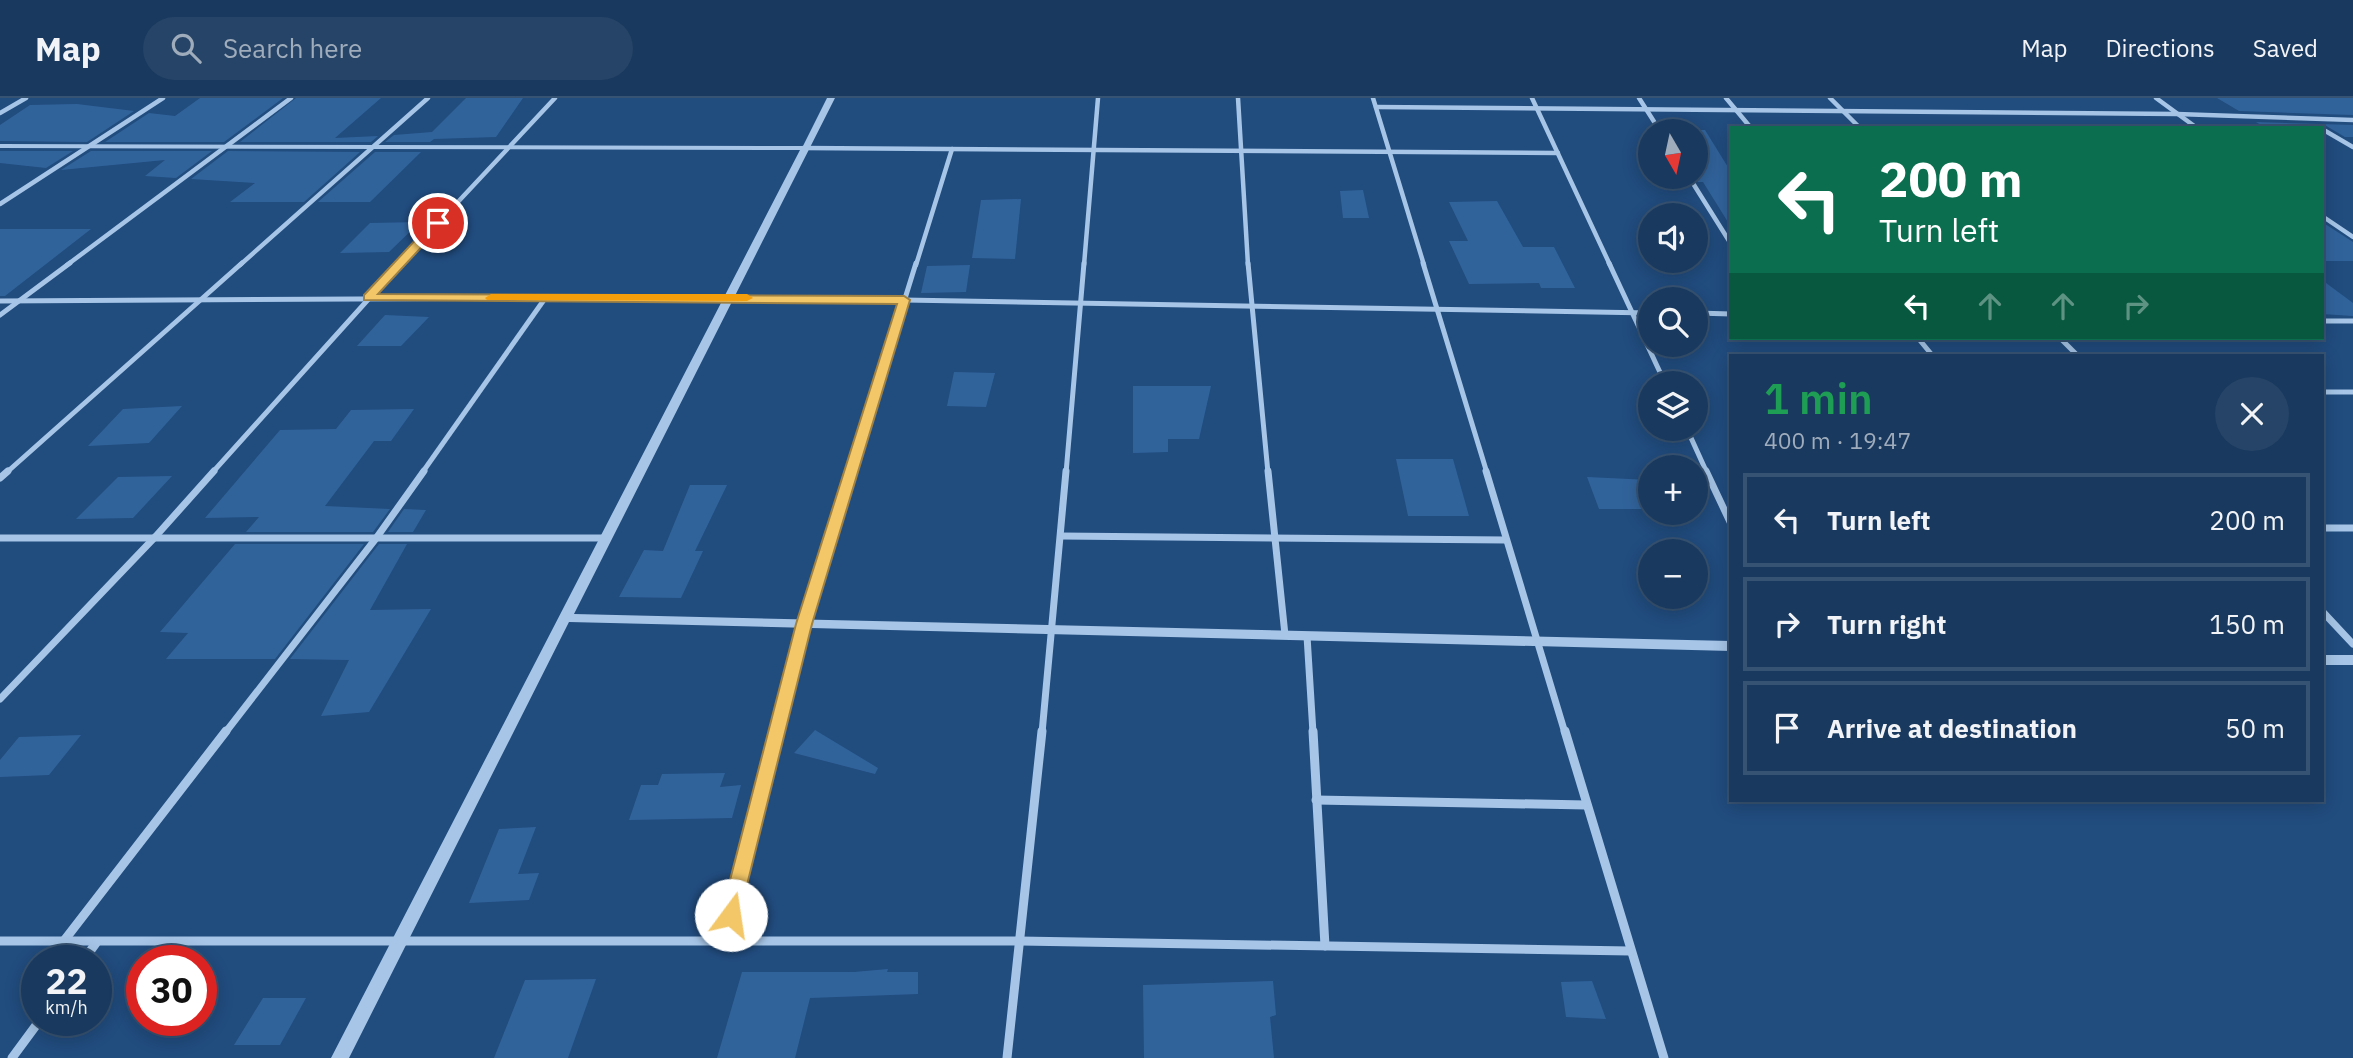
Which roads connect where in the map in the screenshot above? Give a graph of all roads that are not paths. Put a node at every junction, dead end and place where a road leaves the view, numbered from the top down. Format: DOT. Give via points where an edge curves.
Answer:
graph roads {
  1 [pos="26,98"];
  2 [pos="163,98"];
  3 [pos="290,98"];
  4 [pos="428,98"];
  5 [pos="555,98"];
  6 [pos="831,98"];
  7 [pos="1098,98"];
  8 [pos="1238,98"];
  9 [pos="1373,98"];
  10 [pos="1532,98"];
  11 [pos="1639,98"];
  12 [pos="1726,98"];
  13 [pos="1830,98"];
  14 [pos="2156,98"];
  15 [pos="1376,107"];
  16 [pos="1536,108"];
  17 [pos="1647,110"];
  18 [pos="1736,110"];
  19 [pos="1844,111"];
  20 [pos="0,113"];
  21 [pos="2177,114"];
  22 [pos="1653,119"];
  23 [pos="2306,119"];
  24 [pos="2353,120"];
  25 [pos="1749,126"];
  26 [pos="1858,126"];
  27 [pos="2194,126"];
  28 [pos="2318,126"];
  29 [pos="2324,130"];
  30 [pos="0,146"];
  31 [pos="93,146"];
  32 [pos="225,147"];
  33 [pos="373,147"];
  34 [pos="2353,147"];
  35 [pos="507,148"];
  36 [pos="803,148"];
  37 [pos="952,149"];
  38 [pos="1094,150"];
  39 [pos="1243,150"];
  40 [pos="1390,151"];
  41 [pos="1558,153"];
  42 [pos="1697,189"];
  43 [pos="0,204"];
  44 [pos="2324,217"];
  45 [pos="2353,237"];
  46 [pos="1729,241"];
  47 [pos="369,298"];
  48 [pos="546,298"];
  49 [pos="727,298"];
  50 [pos="201,300"];
  51 [pos="904,300"];
  52 [pos="18,301"];
  53 [pos="1081,301"];
  54 [pos="0,302"];
  55 [pos="1250,305"];
  56 [pos="1435,309"];
  57 [pos="1632,312"];
  58 [pos="1638,312"];
  59 [pos="1708,313"];
  60 [pos="1729,314"];
  61 [pos="0,315"];
  62 [pos="2324,321"];
  63 [pos="2353,321"];
  64 [pos="1920,340"];
  65 [pos="2062,340"];
  66 [pos="1931,354"];
  67 [pos="2076,354"];
  68 [pos="1659,371"];
  69 [pos="2324,392"];
  70 [pos="2353,393"];
  71 [pos="1693,441"];
  72 [pos="0,478"];
  73 [pos="1729,520"];
  74 [pos="2324,528"];
  75 [pos="2353,528"];
  76 [pos="156,536"];
  77 [pos="1061,536"];
  78 [pos="377,537"];
  79 [pos="0,538"];
  80 [pos="604,538"];
  81 [pos="1275,538"];
  82 [pos="1506,540"];
  83 [pos="2324,613"];
  84 [pos="564,618"];
  85 [pos="804,624"];
  86 [pos="1053,630"];
  87 [pos="1285,635"];
  88 [pos="1307,636"];
  89 [pos="1537,641"];
  90 [pos="2353,644"];
  91 [pos="1729,646"];
  92 [pos="2324,660"];
  93 [pos="2353,660"];
  94 [pos="0,699"];
  95 [pos="1316,800"];
  96 [pos="1586,805"];
  97 [pos="0,941"];
  98 [pos="398,941"];
  99 [pos="724,941"];
  100 [pos="1020,941"];
  101 [pos="63,942"];
  102 [pos="96,943"];
  103 [pos="1325,946"];
  104 [pos="1630,951"];
  105 [pos="28,1036"];
  106 [pos="12,1058"];
  107 [pos="340,1058"];
  108 [pos="1007,1058"];
  109 [pos="1664,1058"];
  1 -- 20 [label="street"];
  2 -- 31 [label="street"];
  3 -- 32 [label="street"];
  4 -- 33 [label="street"];
  5 -- 35 [label="street"];
  6 -- 36 [label="street"];
  7 -- 38 [label="street"];
  8 -- 39 [label="street"];
  9 -- 15 [label="street"];
  10 -- 16 [label="street"];
  11 -- 17 [label="street"];
  12 -- 18 [label="street"];
  13 -- 19 [label="street"];
  14 -- 21 [label="street"];
  15 -- 16 [label="street"];
  15 -- 40 [label="street"];
  16 -- 17 [label="street"];
  16 -- 41 [label="street"];
  17 -- 18 [label="street"];
  17 -- 22 [label="street"];
  18 -- 19 [label="street"];
  18 -- 25 [label="street"];
  19 -- 21 [label="street"];
  19 -- 26 [label="street"];
  21 -- 23 [label="street"];
  21 -- 27 [label="street"];
  23 -- 24 [label="street"];
  23 -- 28 [label="street"];
  29 -- 34 [label="street"];
  30 -- 31 [label="street"];
  31 -- 32 [label="street"];
  31 -- 43 [label="street"];
  32 -- 33 [label="street"];
  32 -- 52 [label="street"];
  33 -- 35 [label="street"];
  33 -- 50 [label="street"];
  35 -- 36 [label="street"];
  35 -- 47 [label="street"];
  36 -- 37 [label="street"];
  36 -- 49 [label="street"];
  37 -- 38 [label="street"];
  37 -- 51 [label="street"];
  38 -- 39 [label="street"];
  38 -- 53 [label="street"];
  39 -- 40 [label="street"];
  39 -- 55 [label="street"];
  40 -- 41 [label="street"];
  40 -- 56 [label="street"];
  41 -- 57 [label="street"];
  42 -- 46 [label="street"];
  44 -- 45 [label="street"];
  47 -- 48 [label="street"];
  47 -- 50 [label="street"];
  47 -- 76 [label="street"];
  48 -- 49 [label="street"];
  48 -- 78 [label="street"];
  49 -- 51 [label="street"];
  49 -- 80 [label="street"];
  50 -- 52 [label="street"];
  50 -- 72 [label="street"];
  51 -- 53 [label="street"];
  51 -- 85 [label="street"];
  52 -- 54 [label="street"];
  52 -- 61 [label="street"];
  53 -- 55 [label="street"];
  53 -- 77 [label="street"];
  55 -- 56 [label="street"];
  55 -- 81 [label="street"];
  56 -- 57 [label="street"];
  56 -- 82 [label="street"];
  57 -- 58 [label="street"];
  57 -- 68 [label="street"];
  59 -- 60 [label="street"];
  62 -- 63 [label="street"];
  64 -- 66 [label="street"];
  65 -- 67 [label="street"];
  69 -- 70 [label="street"];
  71 -- 73 [label="street"];
  74 -- 75 [label="street"];
  76 -- 78 [label="street"];
  76 -- 79 [label="street"];
  76 -- 94 [label="street"];
  77 -- 81 [label="street"];
  77 -- 86 [label="street"];
  78 -- 80 [label="street"];
  78 -- 101 [label="street"];
  80 -- 84 [label="street"];
  81 -- 82 [label="street"];
  81 -- 87 [label="street"];
  82 -- 89 [label="street"];
  83 -- 90 [label="street"];
  84 -- 85 [label="street"];
  84 -- 98 [label="street"];
  85 -- 86 [label="street"];
  85 -- 99 [label="street"];
  86 -- 87 [label="street"];
  86 -- 100 [label="street"];
  87 -- 88 [label="street"];
  88 -- 89 [label="street"];
  88 -- 95 [label="street"];
  89 -- 91 [label="street"];
  89 -- 96 [label="street"];
  92 -- 93 [label="street"];
  95 -- 96 [label="street"];
  95 -- 103 [label="street"];
  96 -- 104 [label="street"];
  97 -- 101 [label="street"];
  98 -- 99 [label="street"];
  98 -- 102 [label="street"];
  98 -- 107 [label="street"];
  99 -- 100 [label="street"];
  100 -- 103 [label="street"];
  100 -- 108 [label="street"];
  101 -- 102 [label="street"];
  103 -- 104 [label="street"];
  104 -- 109 [label="street"];
  105 -- 106 [label="street"];
}
